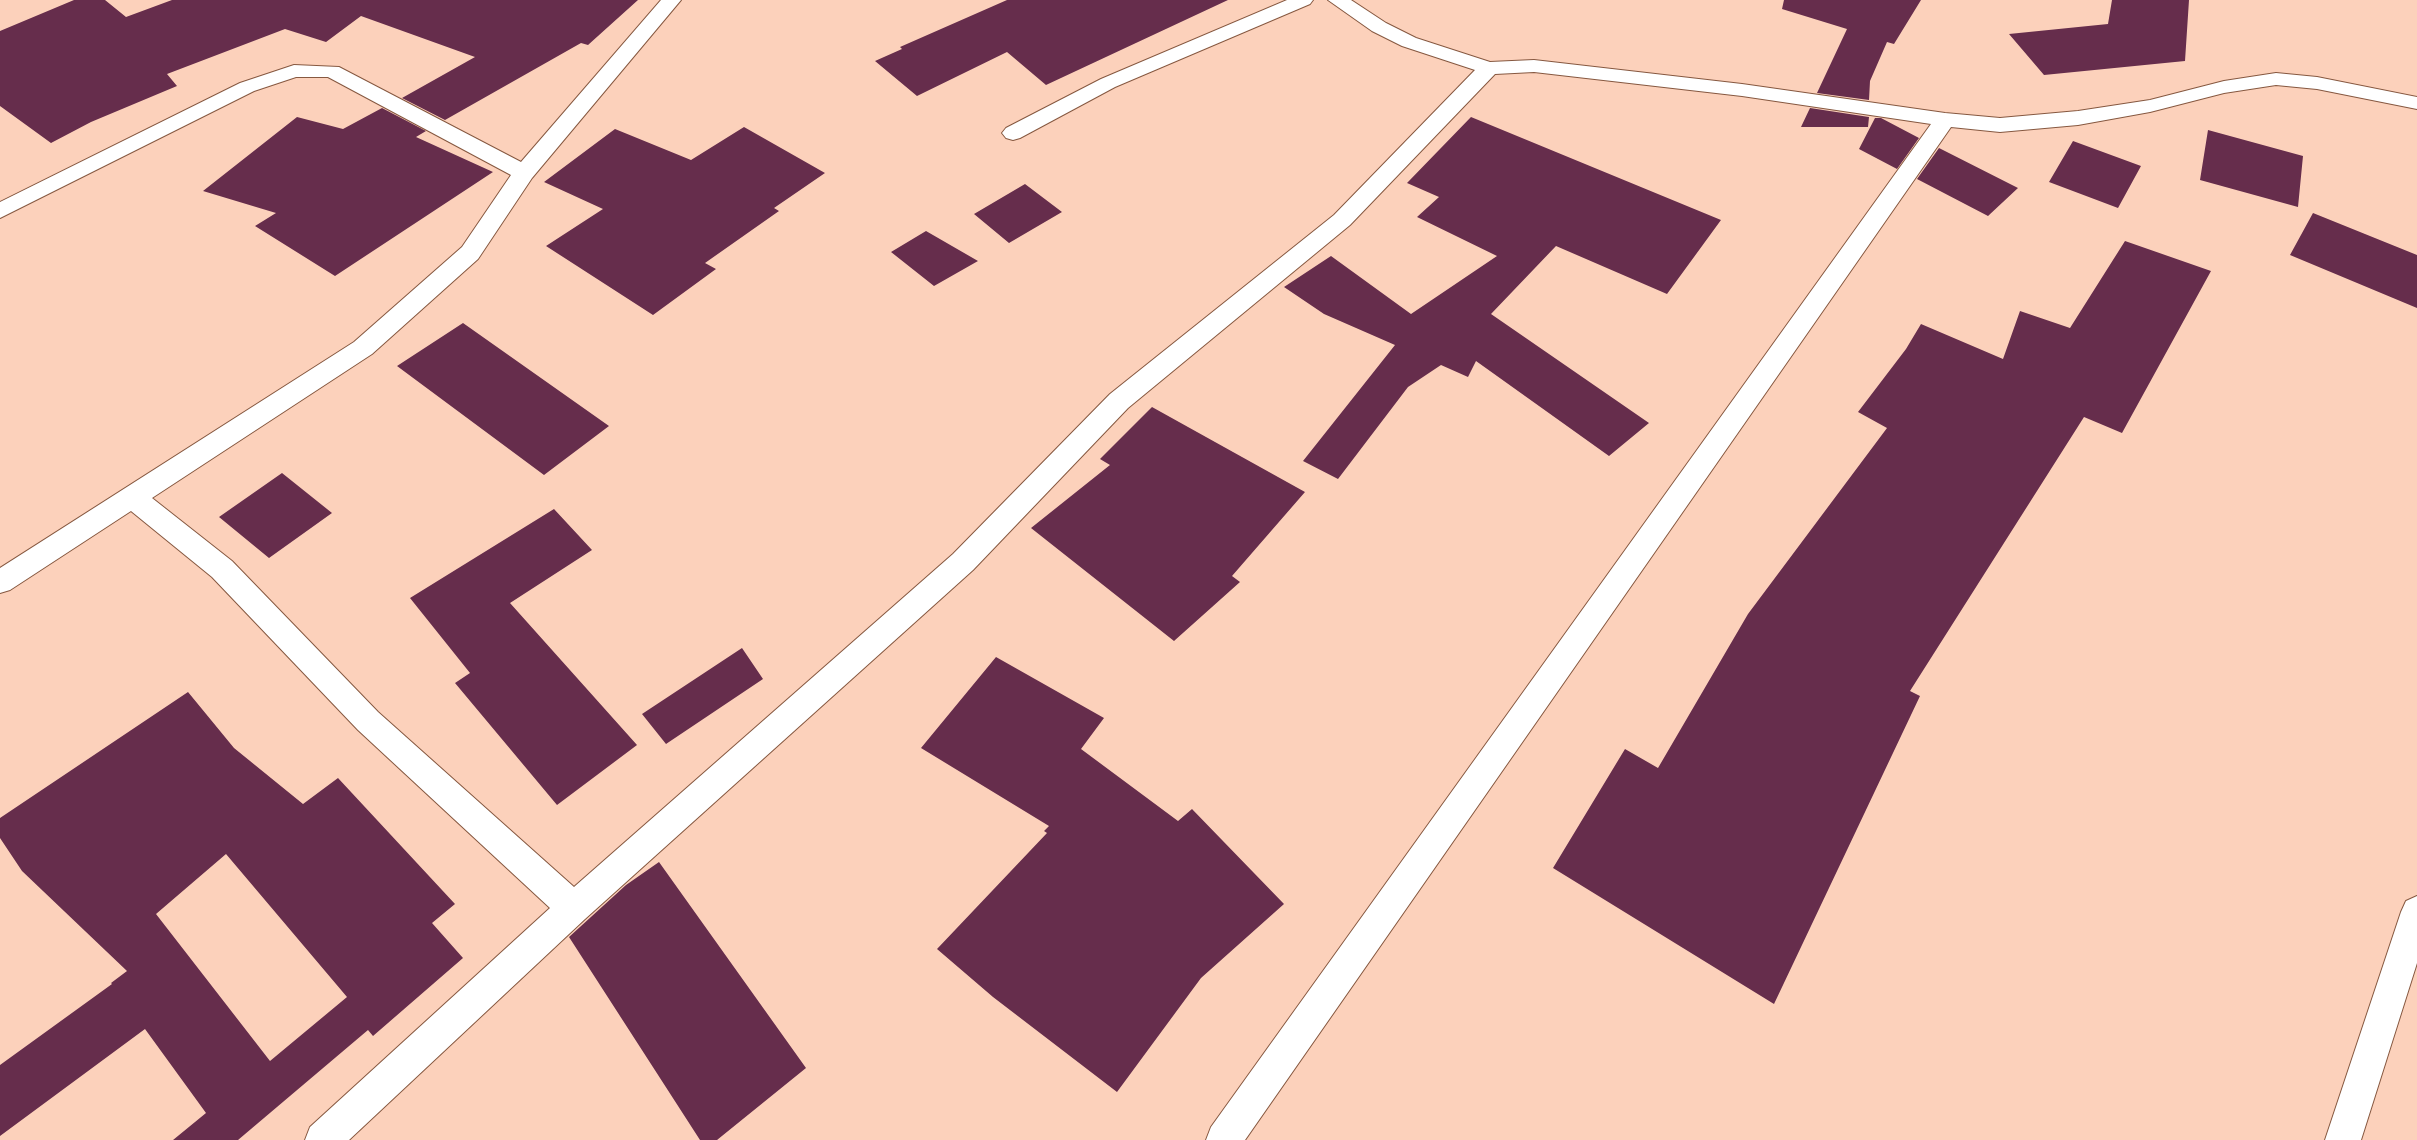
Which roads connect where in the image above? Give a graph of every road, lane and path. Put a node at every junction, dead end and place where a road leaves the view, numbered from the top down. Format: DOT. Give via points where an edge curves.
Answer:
graph roads {
  1 [pos="671,0"];
  2 [pos="1303,0"];
  3 [pos="1338,0"];
  4 [pos="1489,68"];
  5 [pos="2417,103"];
  6 [pos="1945,120"];
  7 [pos="1013,133"];
  8 [pos="524,173"];
  9 [pos="0,211"];
  10 [pos="132,497"];
  11 [pos="0,582"];
  12 [pos="574,908"];
  13 [pos="2417,912"];
  14 [pos="323,1140"];
  15 [pos="1224,1140"];
  16 [pos="2343,1140"];
  1 -- 8 [label="street"];
  2 -- 7 [label="street" via="1108,84"];
  3 -- 4 [label="street" via="1409,42"];
  4 -- 6 [label="street" via="1534,66 1692,84"];
  4 -- 12 [label="street" via="1342,220 1119,400 963,562"];
  5 -- 6 [label="street" via="2276,78 2078,118 2000,125"];
  6 -- 15 [label="street"];
  8 -- 9 [label="street" via="332,71 294,71 247,87"];
  8 -- 10 [label="street" via="470,253 364,348"];
  10 -- 11 [label="street"];
  10 -- 12 [label="street" via="222,568 368,721"];
  12 -- 14 [label="street"];
  13 -- 16 [label="street"];
}
